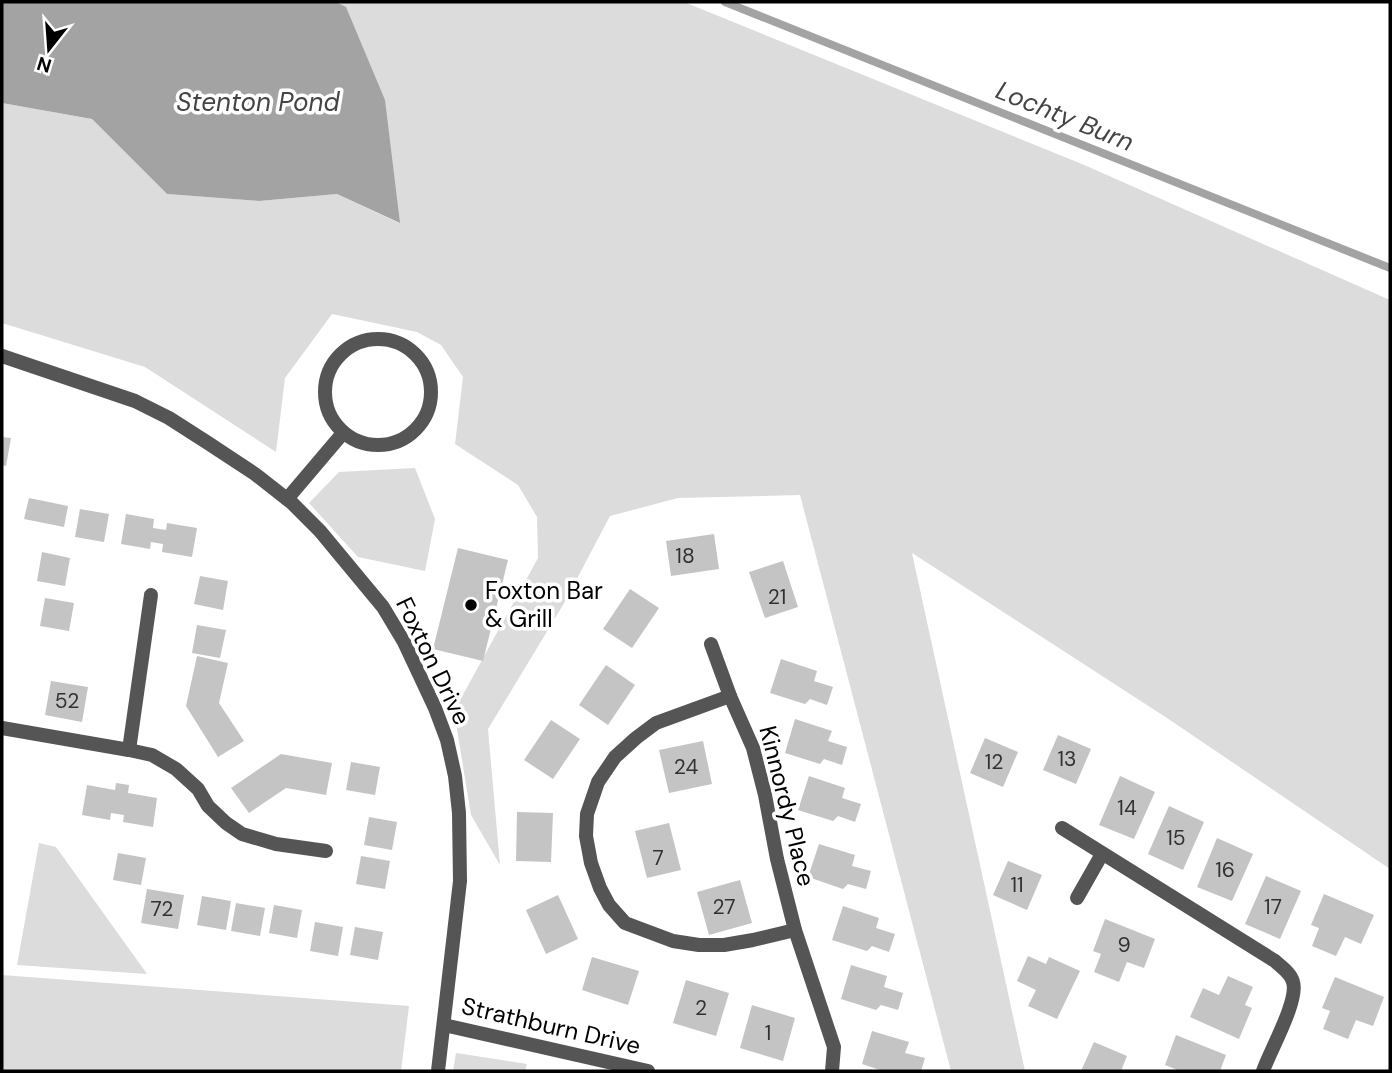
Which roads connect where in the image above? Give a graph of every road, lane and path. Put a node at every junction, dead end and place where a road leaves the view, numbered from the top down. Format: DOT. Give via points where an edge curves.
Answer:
graph roads {
  1 [pos="2,356"];
  2 [pos="343,433"];
  3 [pos="287,499"];
  4 [pos="151,595"];
  5 [pos="711,644"];
  6 [pos="730,696"];
  7 [pos="2,728"];
  8 [pos="129,750"];
  9 [pos="1062,828"];
  10 [pos="326,851"];
  11 [pos="1102,854"];
  12 [pos="1077,898"];
  13 [pos="794,930"];
  14 [pos="444,1025"];
  15 [pos="438,1071"];
  16 [pos="648,1071"];
  17 [pos="832,1071"];
  18 [pos="1263,1071"];
  1 -- 3 [label="street, Foxton Drive" via="135,401 169,418"];
  2 -- 2 [label="street" via="332,421 324,388 337,358 365,340 398,342 414,352 426,367 431,385 424,421 404,439 377,447"];
  2 -- 3 [label="street"];
  3 -- 14 [label="street, Foxton Drive" via="383,607 404,642 447,740 461,846"];
  4 -- 8 [label="street"];
  5 -- 6 [label="street, Kinnordy Place"];
  6 -- 13 [label="street, Kinnordy Place" via="753,748"];
  6 -- 13 [label="street" via="656,723 615,757 598,782 587,814 591,863 609,905 625,923 673,941 724,945"];
  7 -- 8 [label="street"];
  8 -- 10 [label="street" via="152,755 176,769 198,789 208,806 242,834"];
  9 -- 11 [label="street"];
  11 -- 12 [label="street"];
  11 -- 18 [label="street" via="1275,961 1293,979 1292,1004"];
  13 -- 17 [label="street, Kinnordy Place" via="834,1047"];
  14 -- 15 [label="street, Foxton Drive"];
  14 -- 16 [label="street, Strathburn Drive"];
}
